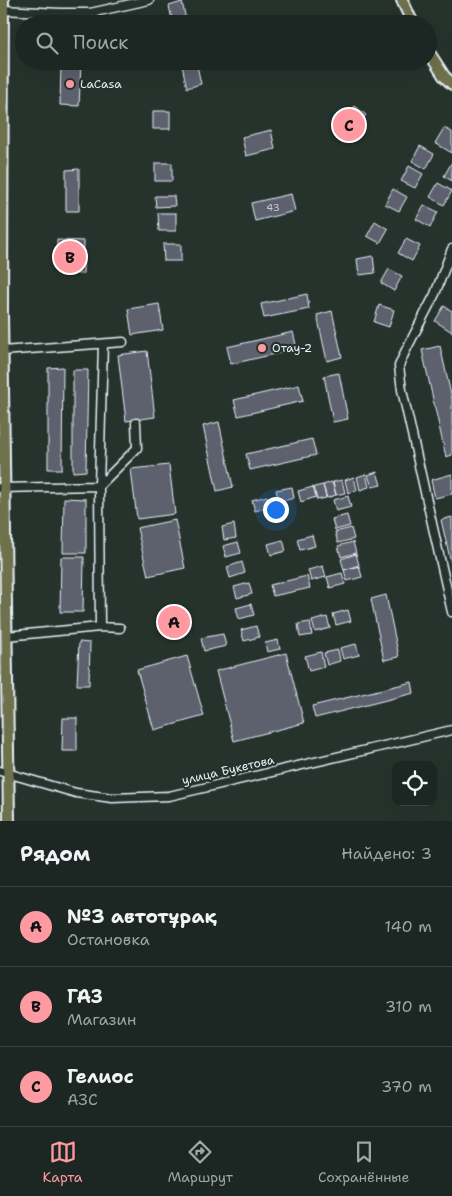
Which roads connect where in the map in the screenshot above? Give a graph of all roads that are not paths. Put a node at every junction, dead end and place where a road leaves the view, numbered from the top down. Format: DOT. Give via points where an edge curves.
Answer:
graph roads {
  1 [pos="149,0"];
  2 [pos="402,0"];
  3 [pos="3,5"];
  4 [pos="409,15"];
  5 [pos="437,65"];
  6 [pos="452,84"];
  7 [pos="1,131"];
  8 [pos="452,249"];
  9 [pos="1,266"];
  10 [pos="123,342"];
  11 [pos="102,344"];
  12 [pos="2,351"];
  13 [pos="136,423"];
  14 [pos="99,486"];
  15 [pos="2,488"];
  16 [pos="3,604"];
  17 [pos="452,612"];
  18 [pos="100,627"];
  19 [pos="120,628"];
  20 [pos="6,636"];
  21 [pos="452,730"];
  22 [pos="4,772"];
  23 [pos="9,821"];
  1 -- 3 [label="street" via="90,13 60,13"];
  2 -- 4 [label="main road"];
  3 -- 7 [label="main road"];
  5 -- 6 [label="main road"];
  7 -- 9 [label="main road"];
  8 -- 17 [label="street" via="435,294 399,366"];
  9 -- 12 [label="main road"];
  10 -- 11 [label="street"];
  11 -- 12 [label="street"];
  11 -- 14 [label="street"];
  12 -- 15 [label="main road"];
  13 -- 14 [label="street" via="137,448"];
  14 -- 15 [label="street"];
  14 -- 18 [label="street"];
  15 -- 16 [label="main road"];
  16 -- 20 [label="main road"];
  18 -- 19 [label="street"];
  18 -- 20 [label="street"];
  20 -- 22 [label="main road"];
  21 -- 22 [label="street, улица Букетова" via="168,796 112,798 76,793"];
  22 -- 23 [label="main road"];
}
